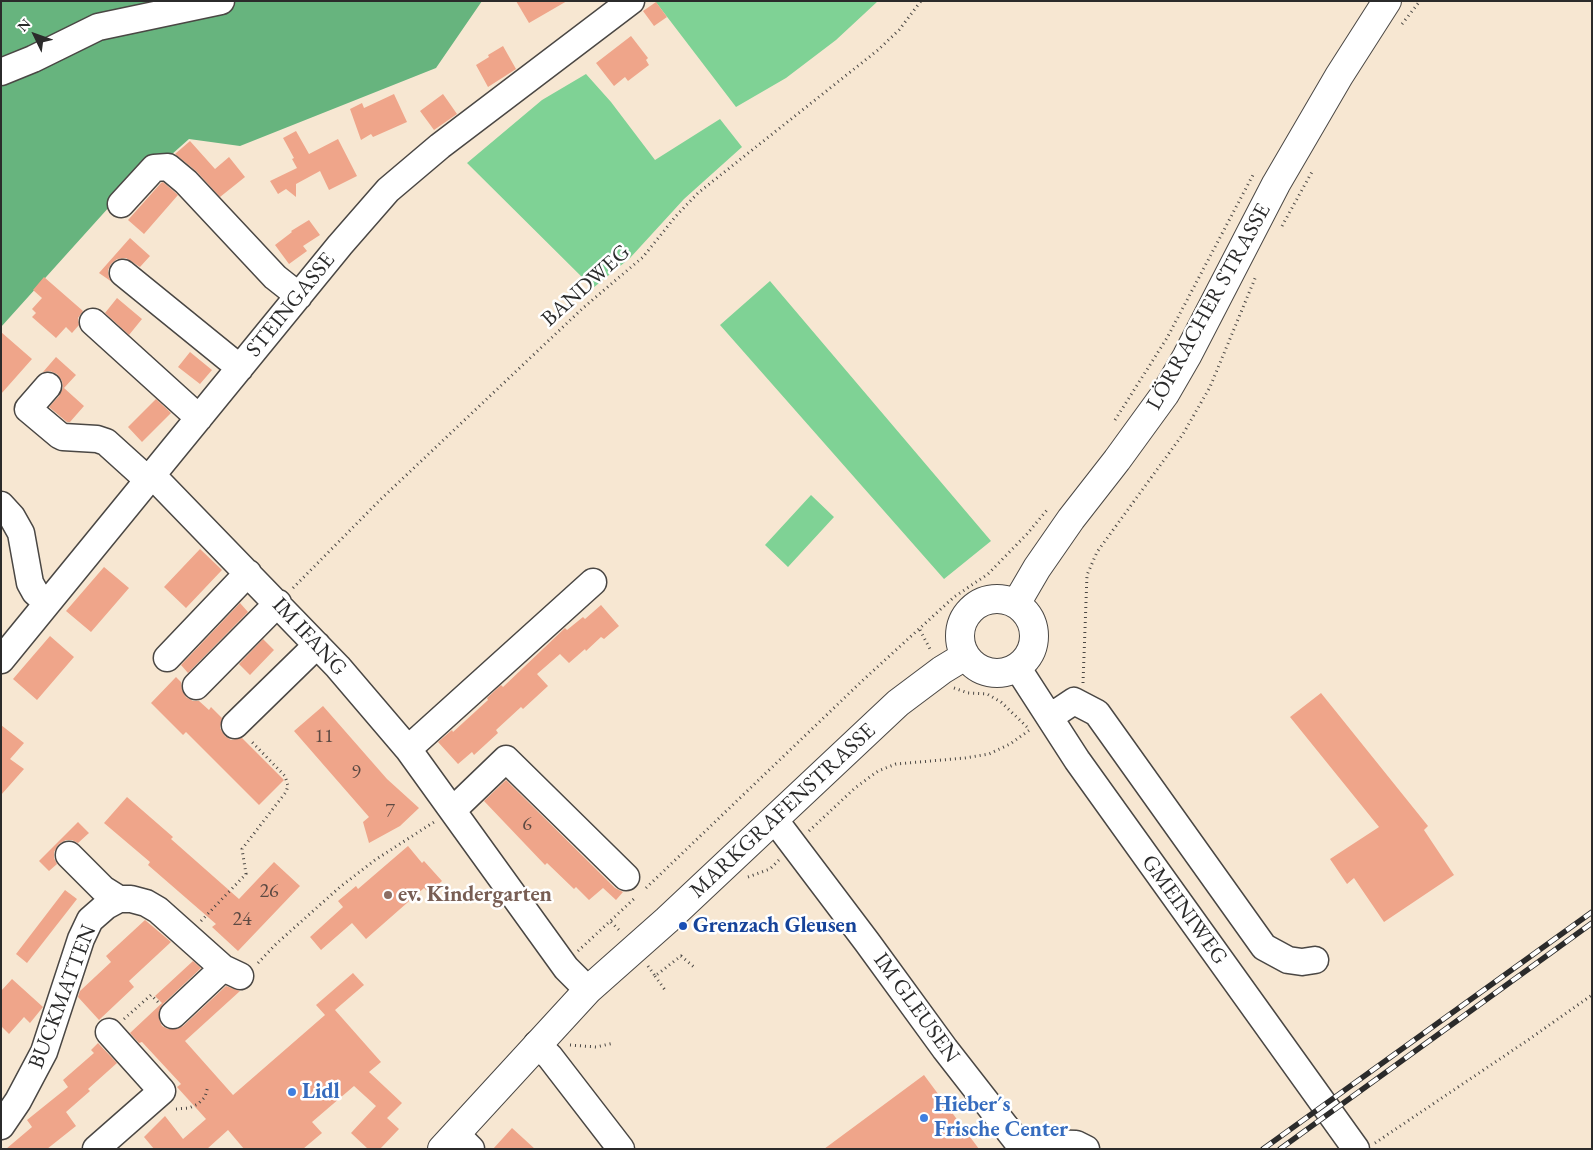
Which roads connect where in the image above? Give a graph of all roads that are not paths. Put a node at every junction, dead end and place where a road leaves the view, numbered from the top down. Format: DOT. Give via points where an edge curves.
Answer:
graph roads {
  1 [pos="221,1"];
  2 [pos="631,1"];
  3 [pos="1387,1"];
  4 [pos="1,72"];
  5 [pos="121,204"];
  6 [pos="123,273"];
  7 [pos="299,296"];
  8 [pos="92,322"];
  9 [pos="240,368"];
  10 [pos="48,386"];
  11 [pos="199,418"];
  12 [pos="150,477"];
  13 [pos="1,505"];
  14 [pos="248,573"];
  15 [pos="593,582"];
  16 [pos="48,603"];
  17 [pos="278,603"];
  18 [pos="1016,604"];
  19 [pos="318,644"];
  20 [pos="965,656"];
  21 [pos="167,658"];
  22 [pos="1,660"];
  23 [pos="1017,667"];
  24 [pos="196,686"];
  25 [pos="1050,717"];
  26 [pos="235,725"];
  27 [pos="408,749"];
  28 [pos="453,810"];
  29 [pos="774,819"];
  30 [pos="69,855"];
  31 [pos="626,877"];
  32 [pos="119,899"];
  33 [pos="1315,960"];
  34 [pos="588,990"];
  35 [pos="173,1015"];
  36 [pos="109,1032"];
  37 [pos="549,1045"];
  38 [pos="1,1126"];
  39 [pos="457,1144"];
  40 [pos="1365,1146"];
  41 [pos="96,1149"];
  42 [pos="621,1149"];
  43 [pos="1024,1149"];
  44 [pos="1034,1149"];
  45 [pos="1086,1149"];
  1 -- 4 [label="street" via="98,27"];
  2 -- 7 [label="street, STEINGASSE" via="440,146 388,190"];
  3 -- 18 [label="main road, LÖRRACHER STRASSE" via="1276,184 1166,394 1071,519"];
  5 -- 7 [label="street" via="154,168 168,167 275,277"];
  6 -- 9 [label="street"];
  7 -- 9 [label="street, STEINGASSE"];
  8 -- 11 [label="street"];
  9 -- 11 [label="street, STEINGASSE"];
  10 -- 12 [label="street, IM IFANG" via="28,409 63,437 106,442"];
  11 -- 12 [label="street, STEINGASSE"];
  12 -- 14 [label="street, IM IFANG"];
  12 -- 16 [label="street, STEINGASSE"];
  13 -- 16 [label="street" via="21,533 30,582 35,592"];
  14 -- 17 [label="street, IM IFANG"];
  14 -- 21 [label="street"];
  15 -- 27 [label="street"];
  16 -- 22 [label="street, STEINGASSE"];
  17 -- 19 [label="street, IM IFANG"];
  17 -- 24 [label="street"];
  18 -- 20 [label="main road" via="1006,600 984,601 966,614 959,635"];
  18 -- 23 [label="main road" via="1029,617 1034,635 1030,653"];
  19 -- 26 [label="street"];
  19 -- 27 [label="street, IM IFANG"];
  20 -- 23 [label="main road" via="973,665 995,674"];
  20 -- 29 [label="main road, MARKGRAFENSTRASSE" via="898,702"];
  23 -- 25 [label="street, GMEINIWEG"];
  25 -- 33 [label="street" via="1074,701 1097,713 1264,947 1288,960"];
  25 -- 40 [label="street, GMEINIWEG" via="1082,768"];
  27 -- 28 [label="street, IM IFANG"];
  28 -- 31 [label="street" via="506,759"];
  28 -- 34 [label="street, IM IFANG" via="566,968"];
  29 -- 34 [label="main road, MARKGRAFENSTRASSE"];
  29 -- 43 [label="street, IM GLEUSEN" via="945,1049"];
  30 -- 32 [label="street" via="103,889"];
  32 -- 35 [label="street" via="146,903 158,910 232,972"];
  32 -- 38 [label="street, BUCKMATTEN" via="90,920 44,1052"];
  34 -- 37 [label="main road, MARKGRAFENSTRASSE"];
  36 -- 41 [label="street" via="162,1091"];
  37 -- 39 [label="main road, MARKGRAFENSTRASSE"];
  37 -- 42 [label="street" via="550,1056"];
  44 -- 45 [label="street" via="1043,1143 1076,1144"];
}
